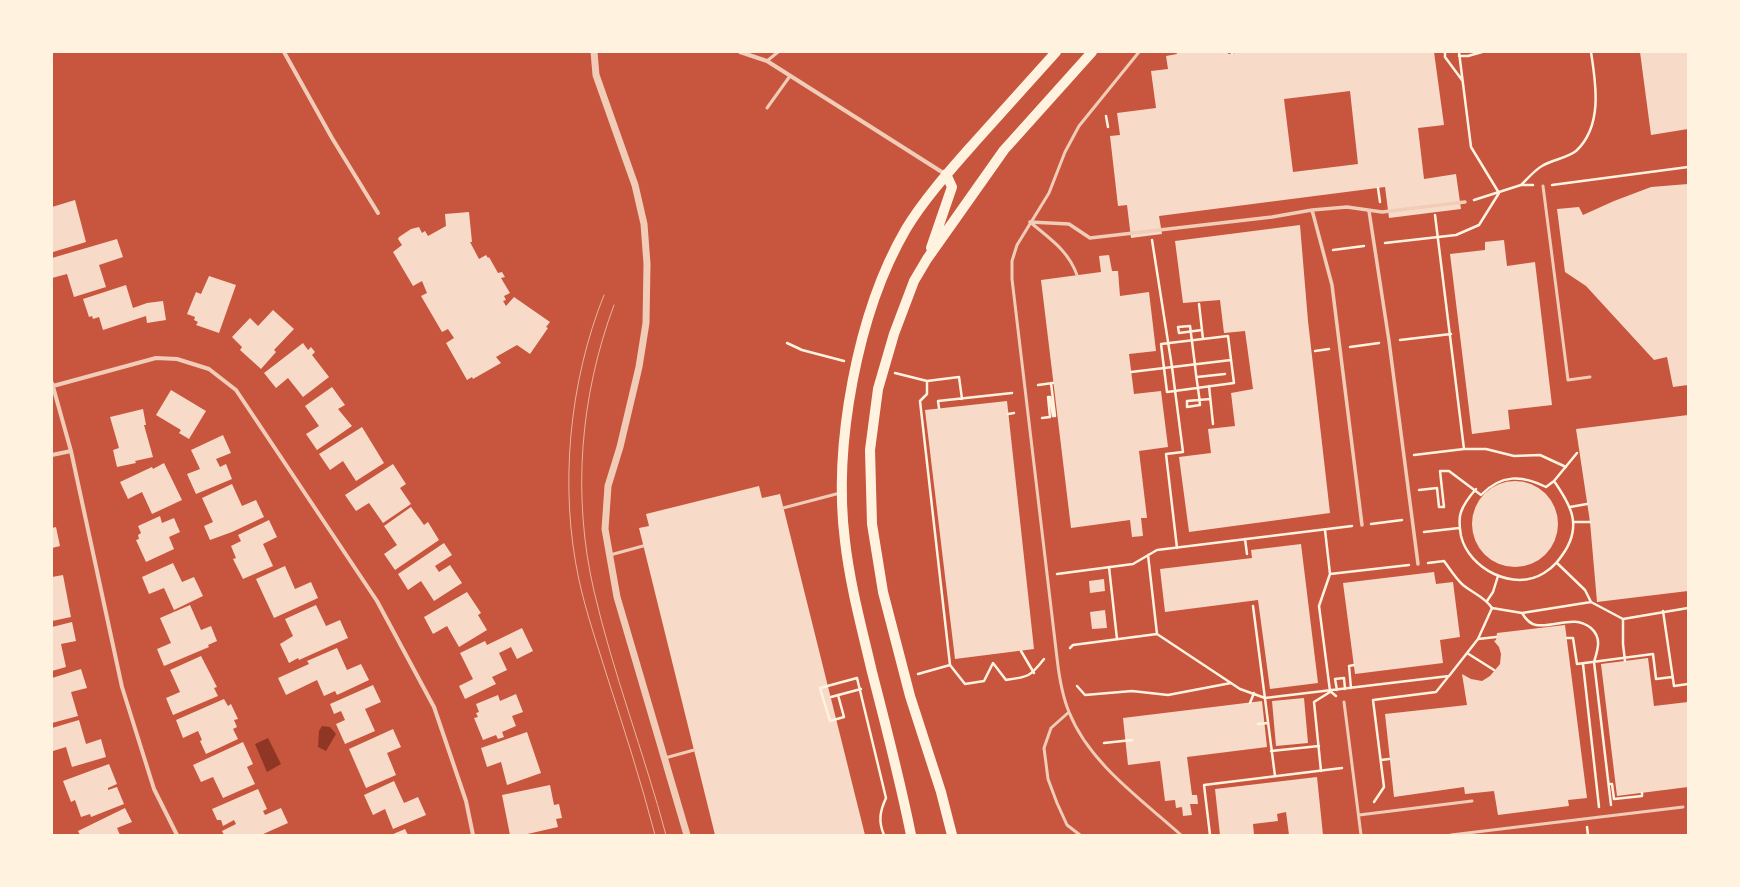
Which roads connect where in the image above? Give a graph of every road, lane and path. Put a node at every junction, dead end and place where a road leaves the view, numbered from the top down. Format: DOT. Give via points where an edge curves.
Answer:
graph roads {
  1 [pos="284,52"];
  2 [pos="594,52"];
  3 [pos="740,52"];
  4 [pos="778,52"];
  5 [pos="1056,52"];
  6 [pos="1092,52"];
  7 [pos="1139,52"];
  8 [pos="1445,52"];
  9 [pos="1459,52"];
  10 [pos="1482,52"];
  11 [pos="1591,52"];
  12 [pos="1459,56"];
  13 [pos="767,61"];
  14 [pos="790,76"];
  15 [pos="1462,81"];
  16 [pos="767,108"];
  17 [pos="1106,116"];
  18 [pos="1108,127"];
  19 [pos="1688,167"];
  20 [pos="946,174"];
  21 [pos="1521,185"];
  22 [pos="1543,186"];
  23 [pos="1498,193"];
  24 [pos="1478,200"];
  25 [pos="1466,202"];
  26 [pos="1434,205"];
  27 [pos="1312,210"];
  28 [pos="1369,211"];
  29 [pos="378,213"];
  30 [pos="1030,222"];
  31 [pos="1151,231"];
  32 [pos="1438,236"];
  33 [pos="1374,244"];
  34 [pos="1323,251"];
  35 [pos="927,259"];
  36 [pos="1077,275"];
  37 [pos="1199,304"];
  38 [pos="1202,330"];
  39 [pos="1451,334"];
  40 [pos="1203,339"];
  41 [pos="1404,339"];
  42 [pos="1389,341"];
  43 [pos="787,343"];
  44 [pos="1340,348"];
  45 [pos="802,350"];
  46 [pos="1315,351"];
  47 [pos="1231,360"];
  48 [pos="1195,365"];
  49 [pos="1172,367"];
  50 [pos="1131,372"];
  51 [pos="1225,374"];
  52 [pos="1197,377"];
  53 [pos="1590,377"];
  54 [pos="53,384"];
  55 [pos="1038,384"];
  56 [pos="1209,386"];
  57 [pos="1012,393"];
  58 [pos="962,398"];
  59 [pos="1210,399"];
  60 [pos="939,408"];
  61 [pos="1014,413"];
  62 [pos="1008,414"];
  63 [pos="1042,418"];
  64 [pos="1214,424"];
  65 [pos="1464,449"];
  66 [pos="71,451"];
  67 [pos="1424,453"];
  68 [pos="1577,453"];
  69 [pos="52,455"];
  70 [pos="1566,468"];
  71 [pos="1554,481"];
  72 [pos="1476,489"];
  73 [pos="1409,491"];
  74 [pos="842,493"];
  75 [pos="1587,504"];
  76 [pos="1570,507"];
  77 [pos="783,508"];
  78 [pos="1412,519"];
  79 [pos="1573,522"];
  80 [pos="1590,522"];
  81 [pos="1362,525"];
  82 [pos="1460,528"];
  83 [pos="1325,530"];
  84 [pos="1424,532"];
  85 [pos="1245,539"];
  86 [pos="643,546"];
  87 [pos="1178,548"];
  88 [pos="610,554"];
  89 [pos="1247,554"];
  90 [pos="1148,555"];
  91 [pos="1418,564"];
  92 [pos="1557,564"];
  93 [pos="1109,567"];
  94 [pos="1066,573"];
  95 [pos="1330,574"];
  96 [pos="1498,576"];
  97 [pos="1487,601"];
  98 [pos="1591,602"];
  99 [pos="1253,606"];
  100 [pos="1492,608"];
  101 [pos="1688,608"];
  102 [pos="1663,611"];
  103 [pos="1522,613"];
  104 [pos="1623,618"];
  105 [pos="1156,634"];
  106 [pos="1496,637"];
  107 [pos="1567,638"];
  108 [pos="1118,639"];
  109 [pos="1478,639"];
  110 [pos="1070,648"];
  111 [pos="1021,651"];
  112 [pos="1467,653"];
  113 [pos="1044,659"];
  114 [pos="1625,659"];
  115 [pos="1594,662"];
  116 [pos="1583,664"];
  117 [pos="1354,665"];
  118 [pos="1494,670"];
  119 [pos="1034,673"];
  120 [pos="1449,676"];
  121 [pos="1672,677"];
  122 [pos="1231,683"];
  123 [pos="1688,684"];
  124 [pos="1077,686"];
  125 [pos="1351,688"];
  126 [pos="1346,689"];
  127 [pos="1330,691"];
  128 [pos="1254,693"];
  129 [pos="838,695"];
  130 [pos="1338,697"];
  131 [pos="1265,698"];
  132 [pos="1344,702"];
  133 [pos="1250,703"];
  134 [pos="1069,712"];
  135 [pos="1268,723"];
  136 [pos="1258,724"];
  137 [pos="1132,740"];
  138 [pos="1104,743"];
  139 [pos="1319,746"];
  140 [pos="694,750"];
  141 [pos="1272,751"];
  142 [pos="663,758"];
  143 [pos="1389,759"];
  144 [pos="1380,760"];
  145 [pos="1353,767"];
  146 [pos="1321,771"];
  147 [pos="1274,776"];
  148 [pos="1609,784"];
  149 [pos="1642,793"];
  150 [pos="1634,797"];
  151 [pos="1628,799"];
  152 [pos="1472,801"];
  153 [pos="1374,802"];
  154 [pos="1683,807"];
  155 [pos="1359,815"];
  156 [pos="1612,816"];
  157 [pos="1600,817"];
  158 [pos="177,835"];
  159 [pos="473,835"];
  160 [pos="687,835"];
  161 [pos="884,835"];
  162 [pos="911,835"];
  163 [pos="952,835"];
  164 [pos="1080,835"];
  165 [pos="1181,835"];
  166 [pos="1210,835"];
  167 [pos="1361,835"];
  168 [pos="1451,835"];
  1 -- 29 [label="street"];
  2 -- 88 [label="street" via="596,75 635,184 644,224 647,264 645,330 620,447 608,486 605,529"];
  3 -- 13 [label="street"];
  4 -- 13 [label="lane"];
  5 -- 20 [label="main road"];
  6 -- 35 [label="main road" via="1004,150"];
  7 -- 30 [label="lane" via="1079,126 1065,152 1049,193"];
  8 -- 15 [label="path" via="1445,57"];
  9 -- 12 [label="path"];
  10 -- 12 [label="path"];
  11 -- 21 [label="path" via="1595,108 1590,133 1575,151 1540,166"];
  12 -- 15 [label="path"];
  13 -- 14 [label="street"];
  14 -- 16 [label="lane"];
  14 -- 20 [label="street"];
  15 -- 23 [label="path" via="1471,147"];
  17 -- 18 [label="path"];
  19 -- 22 [label="path"];
  20 -- 35 [label="main road" via="952,187"];
  20 -- 74 [label="main road" via="906,229 879,284 860,344 846,422"];
  21 -- 22 [label="path"];
  21 -- 23 [label="path"];
  22 -- 53 [label="lane" via="1568,380"];
  23 -- 24 [label="path"];
  23 -- 32 [label="path" via="1479,226 1456,235"];
  25 -- 26 [label="street"];
  26 -- 28 [label="street" via="1382,212"];
  26 -- 32 [label="path"];
  27 -- 28 [label="street" via="1347,207"];
  27 -- 31 [label="street"];
  27 -- 34 [label="street"];
  28 -- 33 [label="street"];
  30 -- 31 [label="street" via="1069,224 1090,238"];
  30 -- 36 [label="lane" via="1064,252 1072,262"];
  30 -- 134 [label="lane" via="1017,245 1012,279 1056,658"];
  31 -- 49 [label="path"];
  32 -- 33 [label="path"];
  32 -- 39 [label="path"];
  33 -- 34 [label="path"];
  33 -- 42 [label="street"];
  34 -- 44 [label="street" via="1332,285"];
  35 -- 163 [label="main road" via="914,281 878,389 870,450 872,524 882,592"];
  37 -- 38 [label="path"];
  38 -- 40 [label="path"];
  38 -- 48 [label="path" via="1188,332 1179,333 1178,327 1190,326"];
  39 -- 41 [label="path"];
  39 -- 65 [label="path"];
  40 -- 47 [label="path" via="1228,336"];
  40 -- 56 [label="path" via="1161,344 1167,392"];
  42 -- 44 [label="path"];
  42 -- 73 [label="street"];
  43 -- 45 [label="path"];
  44 -- 46 [label="path"];
  44 -- 81 [label="street"];
  47 -- 48 [label="path"];
  47 -- 56 [label="path" via="1234,383"];
  48 -- 49 [label="path"];
  48 -- 52 [label="path"];
  49 -- 50 [label="path"];
  49 -- 87 [label="path" via="1183,452 1166,454"];
  51 -- 52 [label="path"];
  52 -- 59 [label="path" via="1200,405 1187,407 1187,402 1197,400"];
  54 -- 66 [label="street"];
  54 -- 159 [label="street" via="156,358 177,359 209,369 236,390 377,600 434,707 466,801"];
  55 -- 63 [label="path" via="1052,383 1055,416 1048,397 1050,417"];
  56 -- 59 [label="path"];
  57 -- 58 [label="path"];
  58 -- 60 [label="path" via="938,401"];
  58 -- 119 [label="path" via="959,377 927,381 928,394 920,401 950,665 965,684 984,681 993,663 1006,680 1025,678"];
  59 -- 64 [label="path"];
  61 -- 62 [label="path"];
  65 -- 67 [label="path"];
  65 -- 70 [label="path" via="1486,449 1514,456 1540,455"];
  66 -- 69 [label="street"];
  66 -- 158 [label="street" via="122,687 154,790"];
  68 -- 70 [label="path"];
  70 -- 71 [label="path"];
  71 -- 72 [label="path" via="1546,488 1538,483 1510,478 1489,487 1482,495"];
  71 -- 76 [label="path"];
  72 -- 73 [label="path" via="1449,471 1440,471 1444,507 1439,507 1437,488"];
  72 -- 82 [label="path" via="1465,502 1460,514"];
  73 -- 78 [label="street"];
  74 -- 77 [label="lane"];
  74 -- 162 [label="main road" via="845,541 858,613"];
  75 -- 76 [label="path"];
  76 -- 79 [label="path"];
  78 -- 81 [label="path"];
  78 -- 91 [label="street"];
  79 -- 80 [label="path"];
  79 -- 92 [label="path" via="1568,546"];
  81 -- 83 [label="path"];
  82 -- 84 [label="path"];
  82 -- 96 [label="path" via="1470,555 1483,568"];
  83 -- 85 [label="path"];
  83 -- 95 [label="path"];
  85 -- 87 [label="path"];
  85 -- 89 [label="path"];
  86 -- 88 [label="lane"];
  87 -- 90 [label="path" via="1157,550"];
  88 -- 142 [label="street" via="617,598"];
  90 -- 93 [label="path" via="1133,564"];
  90 -- 105 [label="path"];
  91 -- 95 [label="path"];
  91 -- 97 [label="path" via="1444,561 1462,584"];
  92 -- 96 [label="path" via="1543,574 1529,578"];
  92 -- 98 [label="path" via="1586,590"];
  93 -- 94 [label="path"];
  93 -- 108 [label="path"];
  95 -- 127 [label="path" via="1319,606"];
  96 -- 97 [label="path"];
  97 -- 100 [label="path"];
  98 -- 103 [label="path"];
  98 -- 104 [label="path"];
  99 -- 131 [label="path"];
  100 -- 103 [label="path"];
  100 -- 109 [label="path"];
  101 -- 102 [label="path"];
  102 -- 104 [label="path"];
  102 -- 121 [label="path"];
  103 -- 115 [label="path" via="1535,625 1577,620 1589,626 1597,634 1599,642"];
  104 -- 114 [label="path"];
  105 -- 108 [label="path"];
  105 -- 122 [label="path"];
  106 -- 109 [label="path"];
  107 -- 116 [label="path" via="1574,638 1576,664"];
  108 -- 110 [label="path" via="1073,645"];
  109 -- 112 [label="path"];
  111 -- 119 [label="path"];
  112 -- 118 [label="path"];
  112 -- 120 [label="path"];
  113 -- 119 [label="path"];
  114 -- 115 [label="path"];
  114 -- 121 [label="path" via="1653,654 1656,679"];
  115 -- 116 [label="path"];
  115 -- 148 [label="path"];
  116 -- 157 [label="path"];
  117 -- 125 [label="path" via="1349,666"];
  120 -- 125 [label="path"];
  120 -- 144 [label="path" via="1436,692 1373,700"];
  121 -- 123 [label="path" via="1674,686"];
  122 -- 124 [label="path" via="1168,695 1132,691 1085,695"];
  122 -- 128 [label="path"];
  125 -- 126 [label="path"];
  126 -- 130 [label="path" via="1344,678 1335,678"];
  126 -- 131 [label="path"];
  127 -- 130 [label="path"];
  127 -- 139 [label="path" via="1314,702"];
  128 -- 131 [label="path"];
  128 -- 133 [label="path"];
  129 -- 161 [label="path" via="844,717 830,721 820,688 857,678 886,798 880,811 880,826"];
  130 -- 132 [label="path"];
  131 -- 135 [label="path"];
  132 -- 145 [label="lane"];
  134 -- 164 [label="lane" via="1051,728 1044,748 1048,779 1057,803 1068,824"];
  134 -- 165 [label="lane" via="1087,745 1105,767"];
  135 -- 136 [label="path"];
  135 -- 141 [label="path"];
  137 -- 138 [label="path"];
  139 -- 141 [label="path"];
  139 -- 146 [label="path"];
  140 -- 142 [label="lane"];
  141 -- 147 [label="path"];
  142 -- 160 [label="street"];
  143 -- 144 [label="path"];
  144 -- 153 [label="path" via="1384,787"];
  145 -- 146 [label="path"];
  145 -- 155 [label="lane"];
  146 -- 147 [label="path"];
  147 -- 166 [label="path" via="1204,785"];
  148 -- 150 [label="path" via="1612,784 1614,799"];
  148 -- 156 [label="path"];
  149 -- 150 [label="path" via="1642,796"];
  150 -- 151 [label="path"];
  152 -- 155 [label="lane"];
  154 -- 156 [label="lane"];
  155 -- 167 [label="lane"];
  156 -- 157 [label="lane"];
  157 -- 168 [label="lane"];
}
